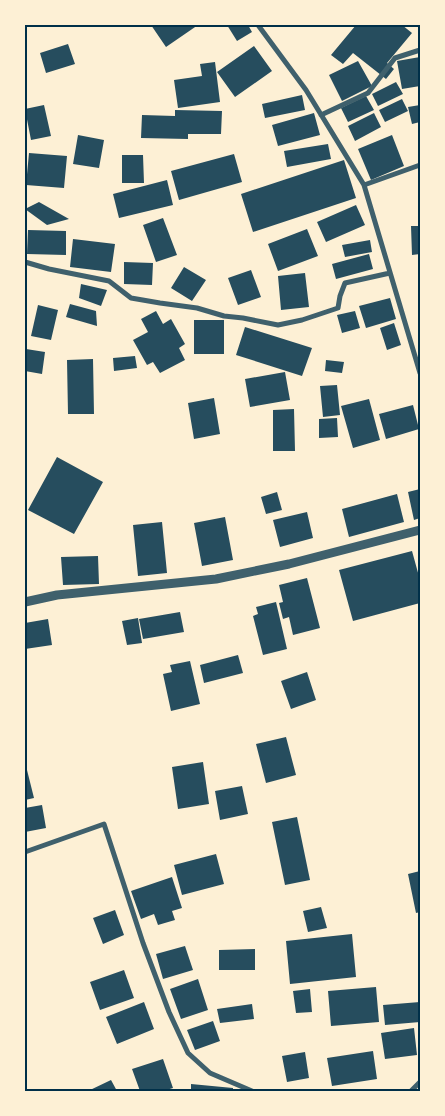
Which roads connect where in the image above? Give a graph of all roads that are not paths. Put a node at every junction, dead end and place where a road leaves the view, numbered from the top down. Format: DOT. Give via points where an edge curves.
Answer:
graph roads {
  1 [pos="258,25"];
  2 [pos="420,50"];
  3 [pos="321,115"];
  4 [pos="420,165"];
  5 [pos="364,185"];
  6 [pos="25,262"];
  7 [pos="390,273"];
  8 [pos="420,373"];
  9 [pos="420,530"];
  10 [pos="25,602"];
  11 [pos="25,852"];
  12 [pos="420,1082"];
  13 [pos="252,1091"];
  14 [pos="411,1091"];
  1 -- 3 [label="street"];
  2 -- 3 [label="street" via="395,58 368,93"];
  3 -- 5 [label="street"];
  4 -- 5 [label="street"];
  5 -- 7 [label="street"];
  6 -- 7 [label="street" via="109,281 132,298 278,325 338,308 345,283"];
  7 -- 8 [label="street"];
  9 -- 10 [label="street" via="216,579 57,595"];
  11 -- 13 [label="street" via="104,824 143,943 188,1053 210,1073"];
  12 -- 14 [label="street"];
}
